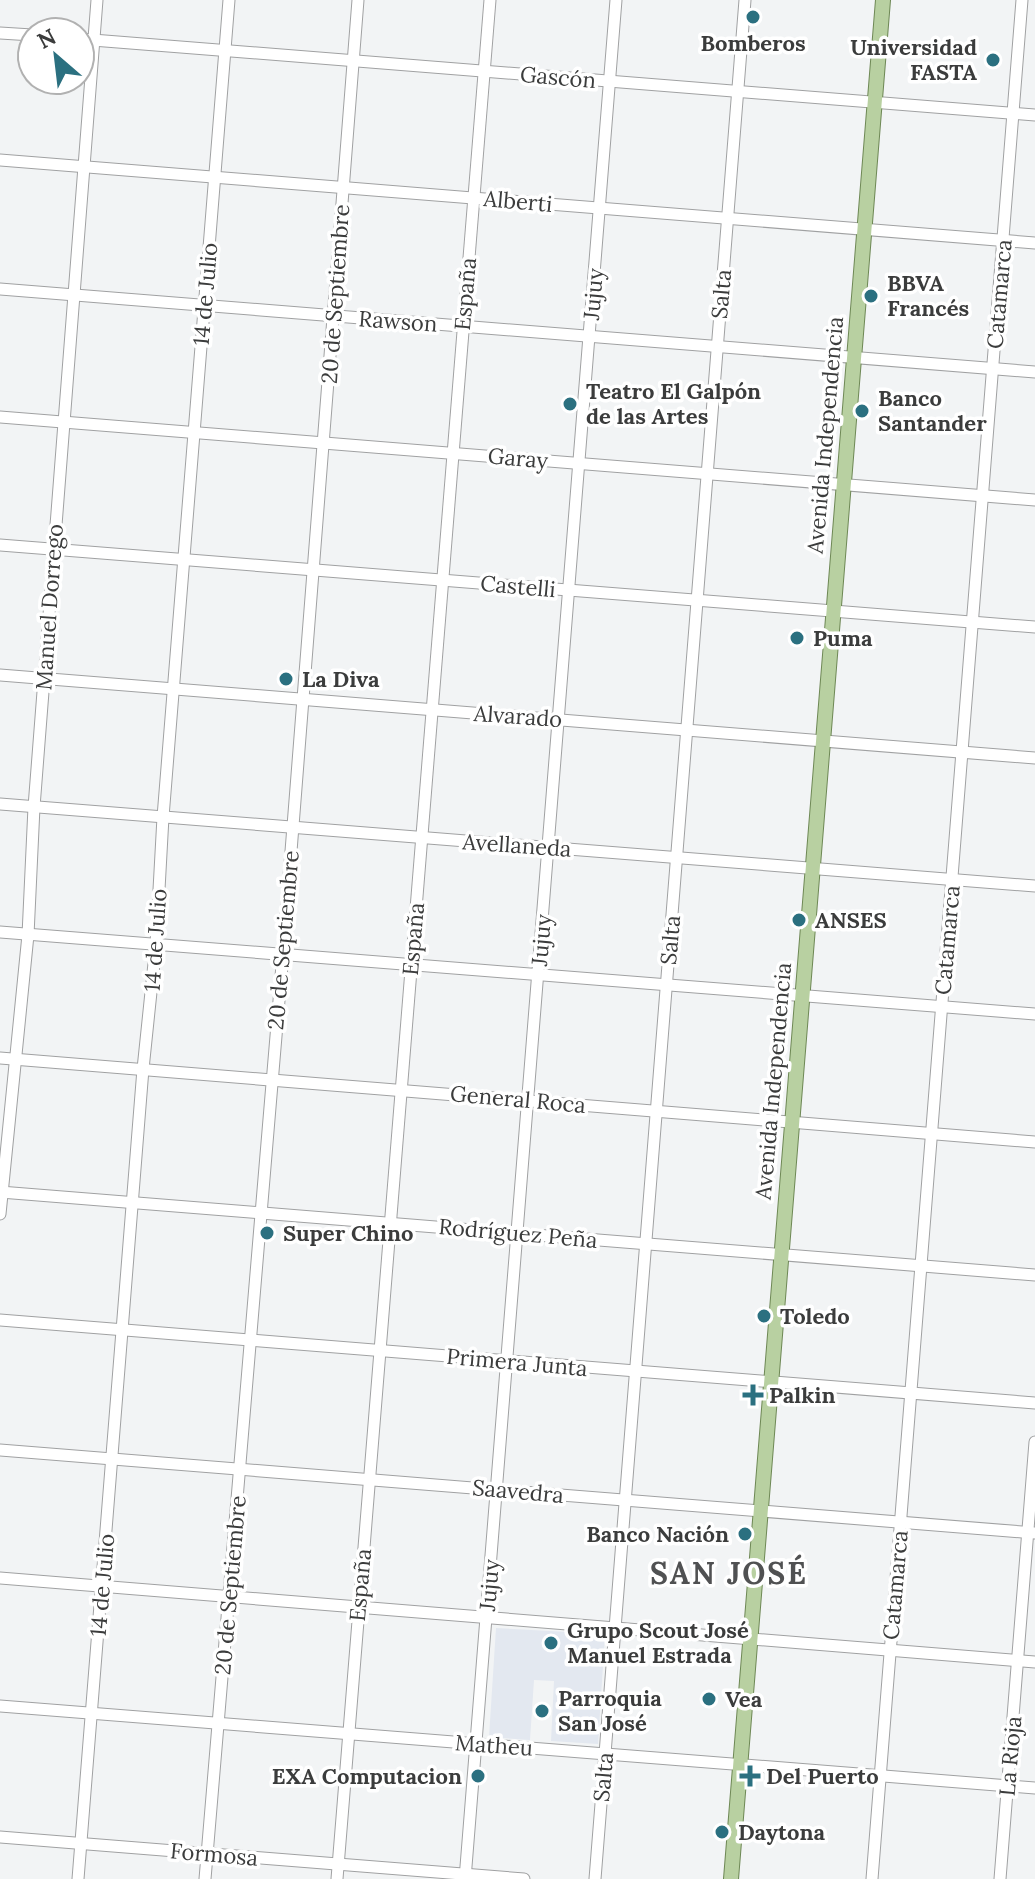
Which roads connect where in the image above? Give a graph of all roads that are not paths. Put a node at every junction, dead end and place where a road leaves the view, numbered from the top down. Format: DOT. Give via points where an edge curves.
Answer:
graph roads {
  1 [pos="229,0"];
  2 [pos="358,0"];
  3 [pos="490,0"];
  4 [pos="616,0"];
  5 [pos="745,0"];
  6 [pos="883,0"];
  7 [pos="1022,0"];
  8 [pos="96,41"];
  9 [pos="225,51"];
  10 [pos="353,61"];
  11 [pos="483,71"];
  12 [pos="610,81"];
  13 [pos="737,92"];
  14 [pos="85,96"];
  15 [pos="874,103"];
  16 [pos="1013,114"];
  17 [pos="1035,115"];
  18 [pos="0,160"];
  19 [pos="83,167"];
  20 [pos="214,177"];
  21 [pos="343,188"];
  22 [pos="473,198"];
  23 [pos="600,208"];
  24 [pos="727,218"];
  25 [pos="864,229"];
  26 [pos="1003,240"];
  27 [pos="1035,243"];
  28 [pos="0,289"];
  29 [pos="73,295"];
  30 [pos="204,306"];
  31 [pos="333,316"];
  32 [pos="462,326"];
  33 [pos="589,337"];
  34 [pos="717,347"];
  35 [pos="854,358"];
  36 [pos="993,369"];
  37 [pos="1035,372"];
  38 [pos="0,417"];
  39 [pos="63,421"];
  40 [pos="194,432"];
  41 [pos="323,442"];
  42 [pos="452,453"];
  43 [pos="579,463"];
  44 [pos="707,473"];
  45 [pos="844,484"];
  46 [pos="982,496"];
  47 [pos="1035,500"];
  48 [pos="0,545"];
  49 [pos="54,549"];
  50 [pos="184,560"];
  51 [pos="313,570"];
  52 [pos="442,580"];
  53 [pos="569,590"];
  54 [pos="697,601"];
  55 [pos="833,611"];
  56 [pos="972,622"];
  57 [pos="1035,627"];
  58 [pos="0,675"];
  59 [pos="44,678"];
  60 [pos="174,689"];
  61 [pos="303,699"];
  62 [pos="431,709"];
  63 [pos="559,719"];
  64 [pos="687,729"];
  65 [pos="823,740"];
  66 [pos="962,750"];
  67 [pos="1035,758"];
  68 [pos="0,804"];
  69 [pos="34,807"];
  70 [pos="163,817"];
  71 [pos="293,828"];
  72 [pos="421,838"];
  73 [pos="548,847"];
  74 [pos="677,857"];
  75 [pos="814,868"];
  76 [pos="952,879"];
  77 [pos="1035,886"];
  78 [pos="0,932"];
  79 [pos="28,935"];
  80 [pos="156,944"];
  81 [pos="283,953"];
  82 [pos="411,963"];
  83 [pos="538,974"];
  84 [pos="667,984"];
  85 [pos="802,996"];
  86 [pos="942,1006"];
  87 [pos="1035,1014"];
  88 [pos="0,1058"];
  89 [pos="16,1059"];
  90 [pos="143,1069"];
  91 [pos="271,1079"];
  92 [pos="400,1090"];
  93 [pos="528,1100"];
  94 [pos="657,1111"];
  95 [pos="792,1122"];
  96 [pos="931,1133"];
  97 [pos="1035,1142"];
  98 [pos="1,1192"];
  99 [pos="132,1202"];
  100 [pos="260,1213"];
  101 [pos="0,1214"];
  102 [pos="390,1223"];
  103 [pos="517,1233"];
  104 [pos="646,1243"];
  105 [pos="781,1254"];
  106 [pos="921,1266"];
  107 [pos="1035,1275"];
  108 [pos="0,1320"];
  109 [pos="122,1330"];
  110 [pos="250,1340"];
  111 [pos="379,1351"];
  112 [pos="507,1361"];
  113 [pos="636,1371"];
  114 [pos="771,1382"];
  115 [pos="911,1393"];
  116 [pos="1035,1403"];
  117 [pos="1035,1442"];
  118 [pos="0,1450"];
  119 [pos="112,1459"];
  120 [pos="239,1469"];
  121 [pos="369,1479"];
  122 [pos="496,1490"];
  123 [pos="626,1500"];
  124 [pos="761,1511"];
  125 [pos="900,1521"];
  126 [pos="1031,1533"];
  127 [pos="0,1578"];
  128 [pos="102,1586"];
  129 [pos="229,1596"];
  130 [pos="359,1607"];
  131 [pos="486,1617"];
  132 [pos="615,1628"];
  133 [pos="750,1639"];
  134 [pos="890,1650"];
  135 [pos="1017,1660"];
  136 [pos="1035,1662"];
  137 [pos="0,1706"];
  138 [pos="91,1713"];
  139 [pos="218,1724"];
  140 [pos="348,1734"];
  141 [pos="476,1744"];
  142 [pos="605,1754"];
  143 [pos="740,1765"];
  144 [pos="880,1776"];
  145 [pos="1007,1786"];
  146 [pos="1035,1788"];
  147 [pos="0,1837"];
  148 [pos="81,1843"];
  149 [pos="208,1854"];
  150 [pos="338,1864"];
  151 [pos="465,1877"];
  152 [pos="78,1879"];
  153 [pos="205,1879"];
  154 [pos="337,1879"];
  155 [pos="524,1879"];
  156 [pos="595,1879"];
  157 [pos="731,1879"];
  158 [pos="872,1879"];
  159 [pos="1000,1879"];
  1 -- 9 [label="street, 14 de Julio"];
  2 -- 10 [label="street, 20 de Septiembre"];
  3 -- 11 [label="street, España"];
  4 -- 12 [label="street, Jujuy"];
  5 -- 13 [label="street, Salta"];
  6 -- 15 [label="main road, Avenida Independencia"];
  7 -- 16 [label="street, Catamarca"];
  8 -- 9 [label="street, Gascón"];
  9 -- 10 [label="street, Gascón"];
  9 -- 20 [label="street, 14 de Julio"];
  10 -- 11 [label="street, Gascón"];
  10 -- 21 [label="street, 20 de Septiembre"];
  11 -- 12 [label="street, Gascón"];
  11 -- 22 [label="street, España"];
  12 -- 13 [label="street, Gascón"];
  12 -- 23 [label="street, Jujuy"];
  13 -- 15 [label="street, Gascón"];
  13 -- 24 [label="street, Salta"];
  14 -- 19 [label="street, Manuel Dorrego"];
  15 -- 16 [label="street, Gascón"];
  15 -- 25 [label="main road, Avenida Independencia"];
  16 -- 17 [label="street, Gascón"];
  16 -- 26 [label="street, Catamarca"];
  18 -- 19 [label="street, Alberti"];
  19 -- 20 [label="street, Alberti"];
  19 -- 29 [label="street, Manuel Dorrego"];
  20 -- 21 [label="street, Alberti"];
  20 -- 30 [label="street, 14 de Julio"];
  21 -- 22 [label="street, Alberti"];
  21 -- 31 [label="street, 20 de Septiembre"];
  22 -- 23 [label="street, Alberti"];
  22 -- 32 [label="street, España"];
  23 -- 24 [label="street, Alberti"];
  23 -- 33 [label="street, Jujuy"];
  24 -- 25 [label="street, Alberti"];
  24 -- 34 [label="street, Salta"];
  25 -- 26 [label="street, Alberti"];
  25 -- 35 [label="main road, Avenida Independencia"];
  26 -- 27 [label="street, Alberti"];
  26 -- 36 [label="street, Catamarca"];
  28 -- 29 [label="street, Rawson"];
  29 -- 30 [label="street, Rawson"];
  29 -- 39 [label="street, Manuel Dorrego"];
  30 -- 31 [label="street, Rawson"];
  30 -- 40 [label="street, 14 de Julio"];
  31 -- 32 [label="street, Rawson"];
  31 -- 41 [label="street, 20 de Septiembre"];
  32 -- 33 [label="street, Rawson"];
  32 -- 42 [label="street, España"];
  33 -- 34 [label="street, Rawson"];
  33 -- 43 [label="street, Jujuy"];
  34 -- 35 [label="street, Rawson"];
  34 -- 44 [label="street, Salta"];
  35 -- 36 [label="street, Rawson"];
  35 -- 45 [label="main road, Avenida Independencia"];
  36 -- 37 [label="street, Rawson"];
  36 -- 46 [label="street, Catamarca"];
  38 -- 39 [label="street, Garay"];
  39 -- 40 [label="street, Garay"];
  39 -- 49 [label="street, Manuel Dorrego"];
  40 -- 41 [label="street, Garay"];
  40 -- 50 [label="street, 14 de Julio"];
  41 -- 42 [label="street, Garay"];
  41 -- 51 [label="street, 20 de Septiembre"];
  42 -- 43 [label="street, Garay"];
  42 -- 52 [label="street, España"];
  43 -- 44 [label="street, Garay"];
  43 -- 53 [label="street, Jujuy"];
  44 -- 45 [label="street, Garay"];
  44 -- 54 [label="street, Salta"];
  45 -- 46 [label="street, Garay"];
  45 -- 55 [label="main road, Avenida Independencia"];
  46 -- 47 [label="street, Garay"];
  46 -- 56 [label="street, Catamarca"];
  48 -- 49 [label="street, Castelli"];
  49 -- 50 [label="street, Castelli"];
  49 -- 59 [label="street, Manuel Dorrego"];
  50 -- 51 [label="street, Castelli"];
  50 -- 60 [label="street, 14 de Julio"];
  51 -- 52 [label="street, Castelli"];
  51 -- 61 [label="street, 20 de Septiembre"];
  52 -- 53 [label="street, Castelli"];
  52 -- 62 [label="street, España"];
  53 -- 54 [label="street, Castelli"];
  53 -- 63 [label="street, Jujuy"];
  54 -- 55 [label="street, Castelli"];
  54 -- 64 [label="street, Salta"];
  55 -- 56 [label="street, Castelli"];
  55 -- 65 [label="main road, Avenida Independencia"];
  56 -- 57 [label="street, Castelli"];
  56 -- 66 [label="street, Catamarca"];
  58 -- 59 [label="street, Alvarado"];
  59 -- 60 [label="street, Alvarado"];
  59 -- 69 [label="street, Manuel Dorrego"];
  60 -- 61 [label="street, Alvarado"];
  60 -- 70 [label="street, 14 de Julio"];
  61 -- 62 [label="street, Alvarado"];
  61 -- 71 [label="street, 20 de Septiembre"];
  62 -- 63 [label="street, Alvarado"];
  62 -- 72 [label="street, España"];
  63 -- 64 [label="street, Alvarado"];
  63 -- 73 [label="street, Jujuy"];
  64 -- 65 [label="street, Alvarado"];
  64 -- 74 [label="street, Salta"];
  65 -- 66 [label="street, Alvarado"];
  65 -- 75 [label="main road, Avenida Independencia"];
  66 -- 67 [label="street, Alvarado"];
  66 -- 76 [label="street, Catamarca"];
  68 -- 69 [label="street, Avellaneda"];
  69 -- 70 [label="street, Avellaneda"];
  69 -- 79 [label="street, Manuel Dorrego"];
  70 -- 71 [label="street, Avellaneda"];
  70 -- 80 [label="street, 14 de Julio"];
  71 -- 72 [label="street, Avellaneda"];
  71 -- 81 [label="street, 20 de Septiembre"];
  72 -- 73 [label="street, Avellaneda"];
  72 -- 82 [label="street, España"];
  73 -- 74 [label="street, Avellaneda"];
  73 -- 83 [label="street, Jujuy"];
  74 -- 75 [label="street, Avellaneda"];
  74 -- 84 [label="street, Salta"];
  75 -- 76 [label="street, Avellaneda"];
  75 -- 85 [label="main road, Avenida Independencia"];
  76 -- 77 [label="street, Avellaneda"];
  76 -- 86 [label="street, Catamarca"];
  78 -- 79 [label="street"];
  79 -- 80 [label="street"];
  79 -- 89 [label="street, Manuel Dorrego"];
  80 -- 81 [label="street"];
  80 -- 90 [label="street, 14 de Julio"];
  81 -- 82 [label="street"];
  81 -- 91 [label="street, 20 de Septiembre"];
  82 -- 83 [label="street"];
  82 -- 92 [label="street, España"];
  83 -- 84 [label="street"];
  83 -- 93 [label="street, Jujuy"];
  84 -- 85 [label="street"];
  84 -- 94 [label="street, Salta"];
  85 -- 86 [label="street"];
  85 -- 95 [label="main road, Avenida Independencia"];
  86 -- 87 [label="street"];
  86 -- 96 [label="street, Catamarca"];
  88 -- 89 [label="street, General Roca"];
  89 -- 90 [label="street, General Roca"];
  89 -- 98 [label="street, Manuel Dorrego"];
  90 -- 91 [label="street, General Roca"];
  90 -- 99 [label="street, 14 de Julio"];
  91 -- 92 [label="street, General Roca"];
  91 -- 100 [label="street, 20 de Septiembre"];
  92 -- 93 [label="street, General Roca"];
  92 -- 102 [label="street, España"];
  93 -- 94 [label="street, General Roca"];
  93 -- 103 [label="street, Jujuy"];
  94 -- 95 [label="street, General Roca"];
  94 -- 104 [label="street, Salta"];
  95 -- 96 [label="street, General Roca"];
  95 -- 105 [label="main road, Avenida Independencia"];
  96 -- 97 [label="street, General Roca"];
  96 -- 106 [label="street, Catamarca"];
  98 -- 99 [label="street, Rodríguez Peña"];
  98 -- 101 [label="street, Manuel Dorrego"];
  99 -- 100 [label="street, Rodríguez Peña"];
  99 -- 109 [label="street, 14 de Julio"];
  100 -- 102 [label="street, Rodríguez Peña"];
  100 -- 110 [label="street, 20 de Septiembre"];
  102 -- 103 [label="street, Rodríguez Peña"];
  102 -- 111 [label="street, España"];
  103 -- 104 [label="street, Rodríguez Peña"];
  103 -- 112 [label="street, Jujuy"];
  104 -- 105 [label="street, Rodríguez Peña"];
  104 -- 113 [label="street, Salta"];
  105 -- 106 [label="street, Rodríguez Peña"];
  105 -- 114 [label="main road, Avenida Independencia"];
  106 -- 107 [label="street, Rodríguez Peña"];
  106 -- 115 [label="street, Catamarca"];
  108 -- 109 [label="street, Primera Junta"];
  109 -- 110 [label="street, Primera Junta"];
  109 -- 119 [label="street, 14 de Julio"];
  110 -- 111 [label="street, Primera Junta"];
  110 -- 120 [label="street, 20 de Septiembre"];
  111 -- 112 [label="street, Primera Junta"];
  111 -- 121 [label="street, España"];
  112 -- 113 [label="street, Primera Junta"];
  112 -- 122 [label="street, Jujuy"];
  113 -- 114 [label="street, Primera Junta"];
  113 -- 123 [label="street, Salta"];
  114 -- 115 [label="street, Primera Junta"];
  114 -- 124 [label="main road, Avenida Independencia"];
  115 -- 116 [label="street, Primera Junta"];
  115 -- 125 [label="street, Catamarca"];
  117 -- 126 [label="street, La Rioja"];
  118 -- 119 [label="street, Saavedra"];
  119 -- 120 [label="street, Saavedra"];
  119 -- 128 [label="street, 14 de Julio"];
  120 -- 121 [label="street, Saavedra"];
  120 -- 129 [label="street, 20 de Septiembre"];
  121 -- 122 [label="street, Saavedra"];
  121 -- 130 [label="street, España"];
  122 -- 123 [label="street, Saavedra"];
  122 -- 131 [label="street, Jujuy"];
  123 -- 124 [label="street, Saavedra"];
  123 -- 132 [label="street, Salta"];
  124 -- 125 [label="street, Saavedra"];
  124 -- 133 [label="main road, Avenida Independencia"];
  125 -- 126 [label="street, Saavedra"];
  125 -- 134 [label="street, Catamarca"];
  126 -- 135 [label="street, La Rioja"];
  127 -- 128 [label="street"];
  128 -- 129 [label="street"];
  128 -- 138 [label="street, 14 de Julio"];
  129 -- 130 [label="street"];
  129 -- 139 [label="street, 20 de Septiembre"];
  130 -- 131 [label="street"];
  130 -- 140 [label="street, España"];
  131 -- 132 [label="street"];
  131 -- 141 [label="street, Jujuy"];
  132 -- 133 [label="street"];
  132 -- 142 [label="street, Salta"];
  133 -- 134 [label="street"];
  133 -- 143 [label="main road, Avenida Independencia"];
  134 -- 135 [label="street"];
  134 -- 144 [label="street, Catamarca"];
  135 -- 136 [label="street"];
  135 -- 145 [label="street, La Rioja"];
  137 -- 138 [label="street, Matheu"];
  138 -- 139 [label="street, Matheu"];
  138 -- 148 [label="street, 14 de Julio"];
  139 -- 140 [label="street, Matheu"];
  139 -- 149 [label="street, 20 de Septiembre"];
  140 -- 141 [label="street, Matheu"];
  140 -- 150 [label="street, España"];
  141 -- 142 [label="street, Matheu"];
  141 -- 151 [label="street, Jujuy"];
  142 -- 143 [label="street, Matheu"];
  142 -- 156 [label="street, Salta"];
  143 -- 144 [label="street, Matheu"];
  143 -- 157 [label="main road, Avenida Independencia"];
  144 -- 145 [label="street, Matheu"];
  144 -- 158 [label="street, Catamarca"];
  145 -- 146 [label="street, Matheu"];
  145 -- 159 [label="street, La Rioja"];
  147 -- 148 [label="street, Formosa"];
  148 -- 149 [label="street, Formosa"];
  148 -- 152 [label="street, 14 de Julio"];
  149 -- 150 [label="street, Formosa"];
  149 -- 153 [label="street, 20 de Septiembre"];
  150 -- 151 [label="street, Formosa"];
  150 -- 154 [label="street, España"];
  151 -- 155 [label="street, Formosa"];
}
